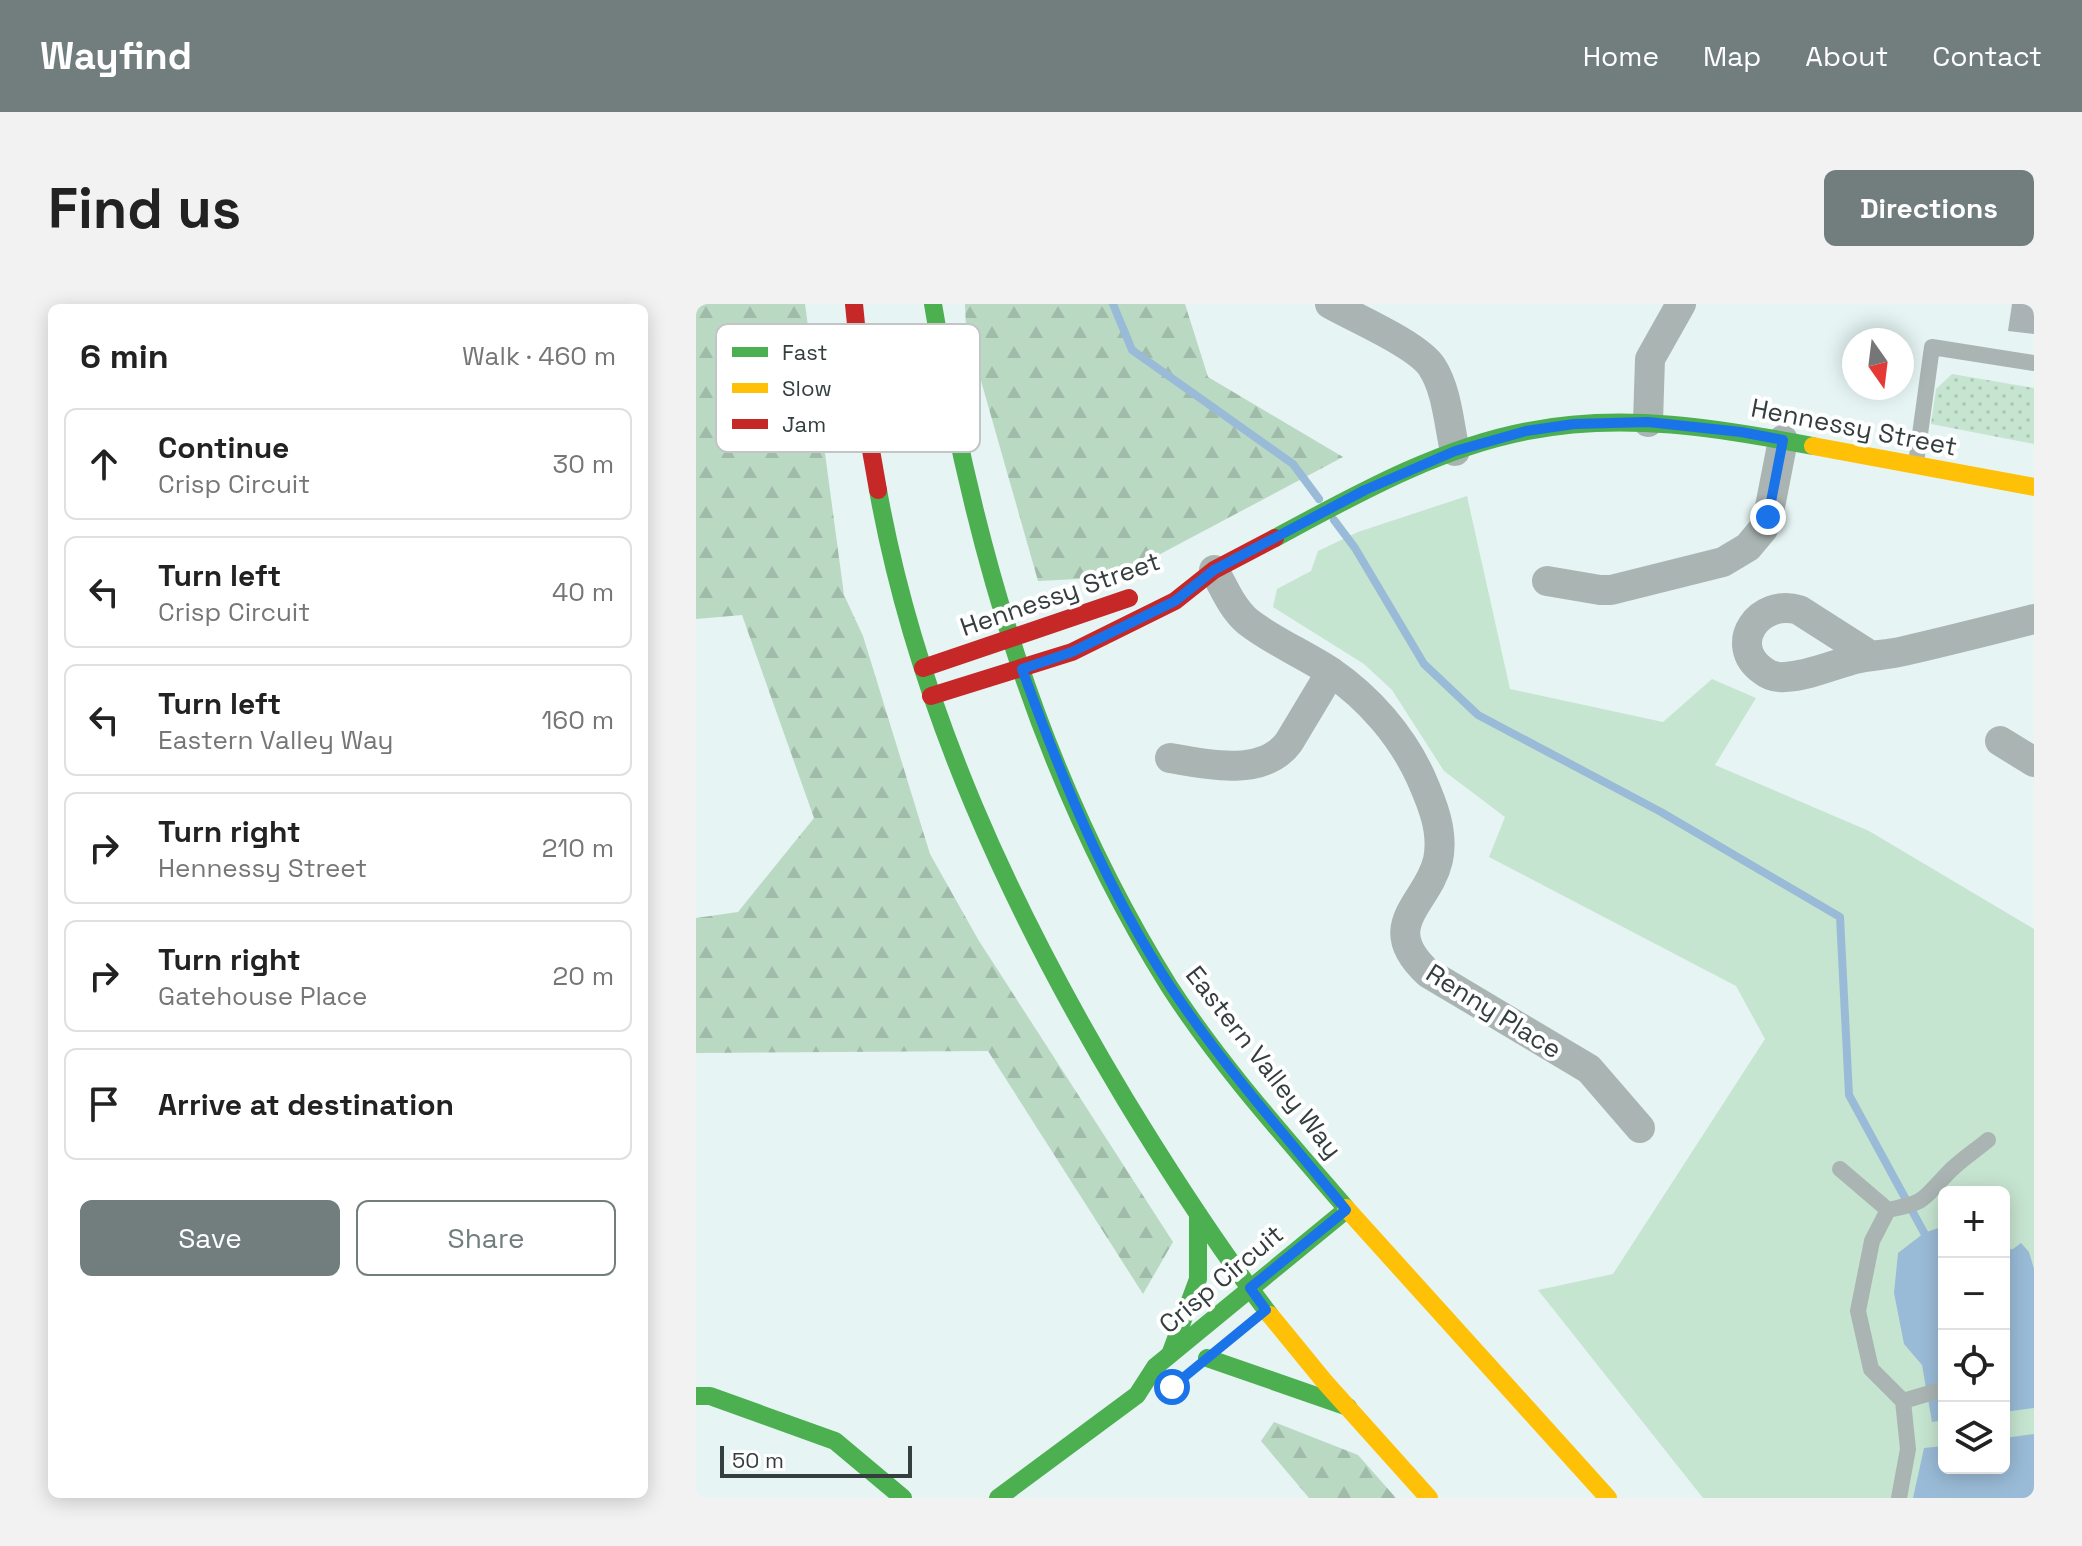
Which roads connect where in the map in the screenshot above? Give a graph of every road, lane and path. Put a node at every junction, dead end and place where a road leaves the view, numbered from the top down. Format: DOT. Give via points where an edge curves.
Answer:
graph roads {
  1 [pos="854,304"];
  2 [pos="933,304"];
  3 [pos="1330,304"];
  4 [pos="1681,304"];
  5 [pos="856,324"];
  6 [pos="937,324"];
  7 [pos="2034,363"];
  8 [pos="1648,422"];
  9 [pos="1783,440"];
  10 [pos="1455,451"];
  11 [pos="872,452"];
  12 [pos="960,452"];
  13 [pos="1916,465"];
  14 [pos="2034,487"];
  15 [pos="1214,570"];
  16 [pos="1547,581"];
  17 [pos="1169,584"];
  18 [pos="1140,594"];
  19 [pos="2034,619"];
  20 [pos="1010,638"];
  21 [pos="1871,656"];
  22 [pos="923,668"];
  23 [pos="1022,669"];
  24 [pos="1331,672"];
  25 [pos="931,696"];
  26 [pos="2000,741"];
  27 [pos="1170,758"];
  28 [pos="2034,762"];
  29 [pos="1640,1128"];
  30 [pos="1988,1140"];
  31 [pos="1840,1169"];
  32 [pos="1346,1210"];
  33 [pos="1888,1210"];
  34 [pos="1198,1214"];
  35 [pos="1250,1288"];
  36 [pos="1170,1355"];
  37 [pos="1207,1358"];
  38 [pos="1160,1390"];
  39 [pos="1938,1391"];
  40 [pos="1137,1395"];
  41 [pos="696,1396"];
  42 [pos="1903,1401"];
  43 [pos="1348,1407"];
  44 [pos="903,1498"];
  45 [pos="998,1498"];
  46 [pos="1429,1498"];
  47 [pos="1608,1498"];
  48 [pos="1899,1498"];
  1 -- 5 [label="main road"];
  2 -- 6 [label="main road, Eastern Valley Way"];
  3 -- 10 [label="street" via="1430,364"];
  4 -- 8 [label="street" via="1650,359"];
  7 -- 13 [label="lane" via="1932,347"];
  8 -- 9 [label="main road, Hennessy Street"];
  8 -- 10 [label="main road, Hennessy Street" via="1526,431"];
  9 -- 13 [label="main road, Hennessy Street"];
  9 -- 16 [label="street" via="1768,517 1741,553 1611,590"];
  10 -- 15 [label="main road, Hennessy Street" via="1352,497"];
  11 -- 22 [label="main road"];
  12 -- 20 [label="main road, Eastern Valley Way"];
  13 -- 14 [label="main road, Hennessy Street"];
  15 -- 17 [label="main road, Hennessy Street"];
  15 -- 23 [label="main road, Hennessy Street" via="1175,601 1072,652"];
  15 -- 24 [label="street, Renny Place" via="1247,621"];
  18 -- 20 [label="main road, Hennessy Street"];
  19 -- 21 [label="street"];
  20 -- 22 [label="main road, Hennessy Street"];
  20 -- 23 [label="main road, Eastern Valley Way"];
  22 -- 25 [label="main road"];
  23 -- 25 [label="main road, Hennessy Street"];
  23 -- 32 [label="main road, Eastern Valley Way" via="1102,864 1170,986 1209,1043"];
  24 -- 27 [label="street" via="1289,742 1273,757 1243,765"];
  24 -- 29 [label="street, Renny Place" via="1366,700 1396,735 1420,776 1437,821 1437,863 1406,927 1414,960 1589,1069"];
  25 -- 34 [label="main road" via="989,848 1049,971"];
  26 -- 28 [label="street"];
  30 -- 33 [label="lane" via="1932,1193 1913,1206"];
  31 -- 33 [label="lane"];
  32 -- 35 [label="main road, Crisp Circuit"];
  32 -- 47 [label="main road, Eastern Valley Way" via="1357,1235"];
  33 -- 42 [label="lane" via="1872,1241 1858,1311 1871,1369"];
  34 -- 35 [label="main road"];
  34 -- 36 [label="main road" via="1198,1279"];
  35 -- 36 [label="main road, Crisp Circuit"];
  35 -- 43 [label="main road"];
  36 -- 40 [label="main road, Crisp Circuit"];
  37 -- 43 [label="main road"];
  38 -- 40 [label="main road, Crisp Circuit"];
  39 -- 42 [label="lane"];
  40 -- 45 [label="main road, Crisp Circuit"];
  41 -- 44 [label="main road" via="710,1396 835,1441"];
  42 -- 48 [label="lane" via="1908,1449"];
  43 -- 46 [label="main road"];
}
